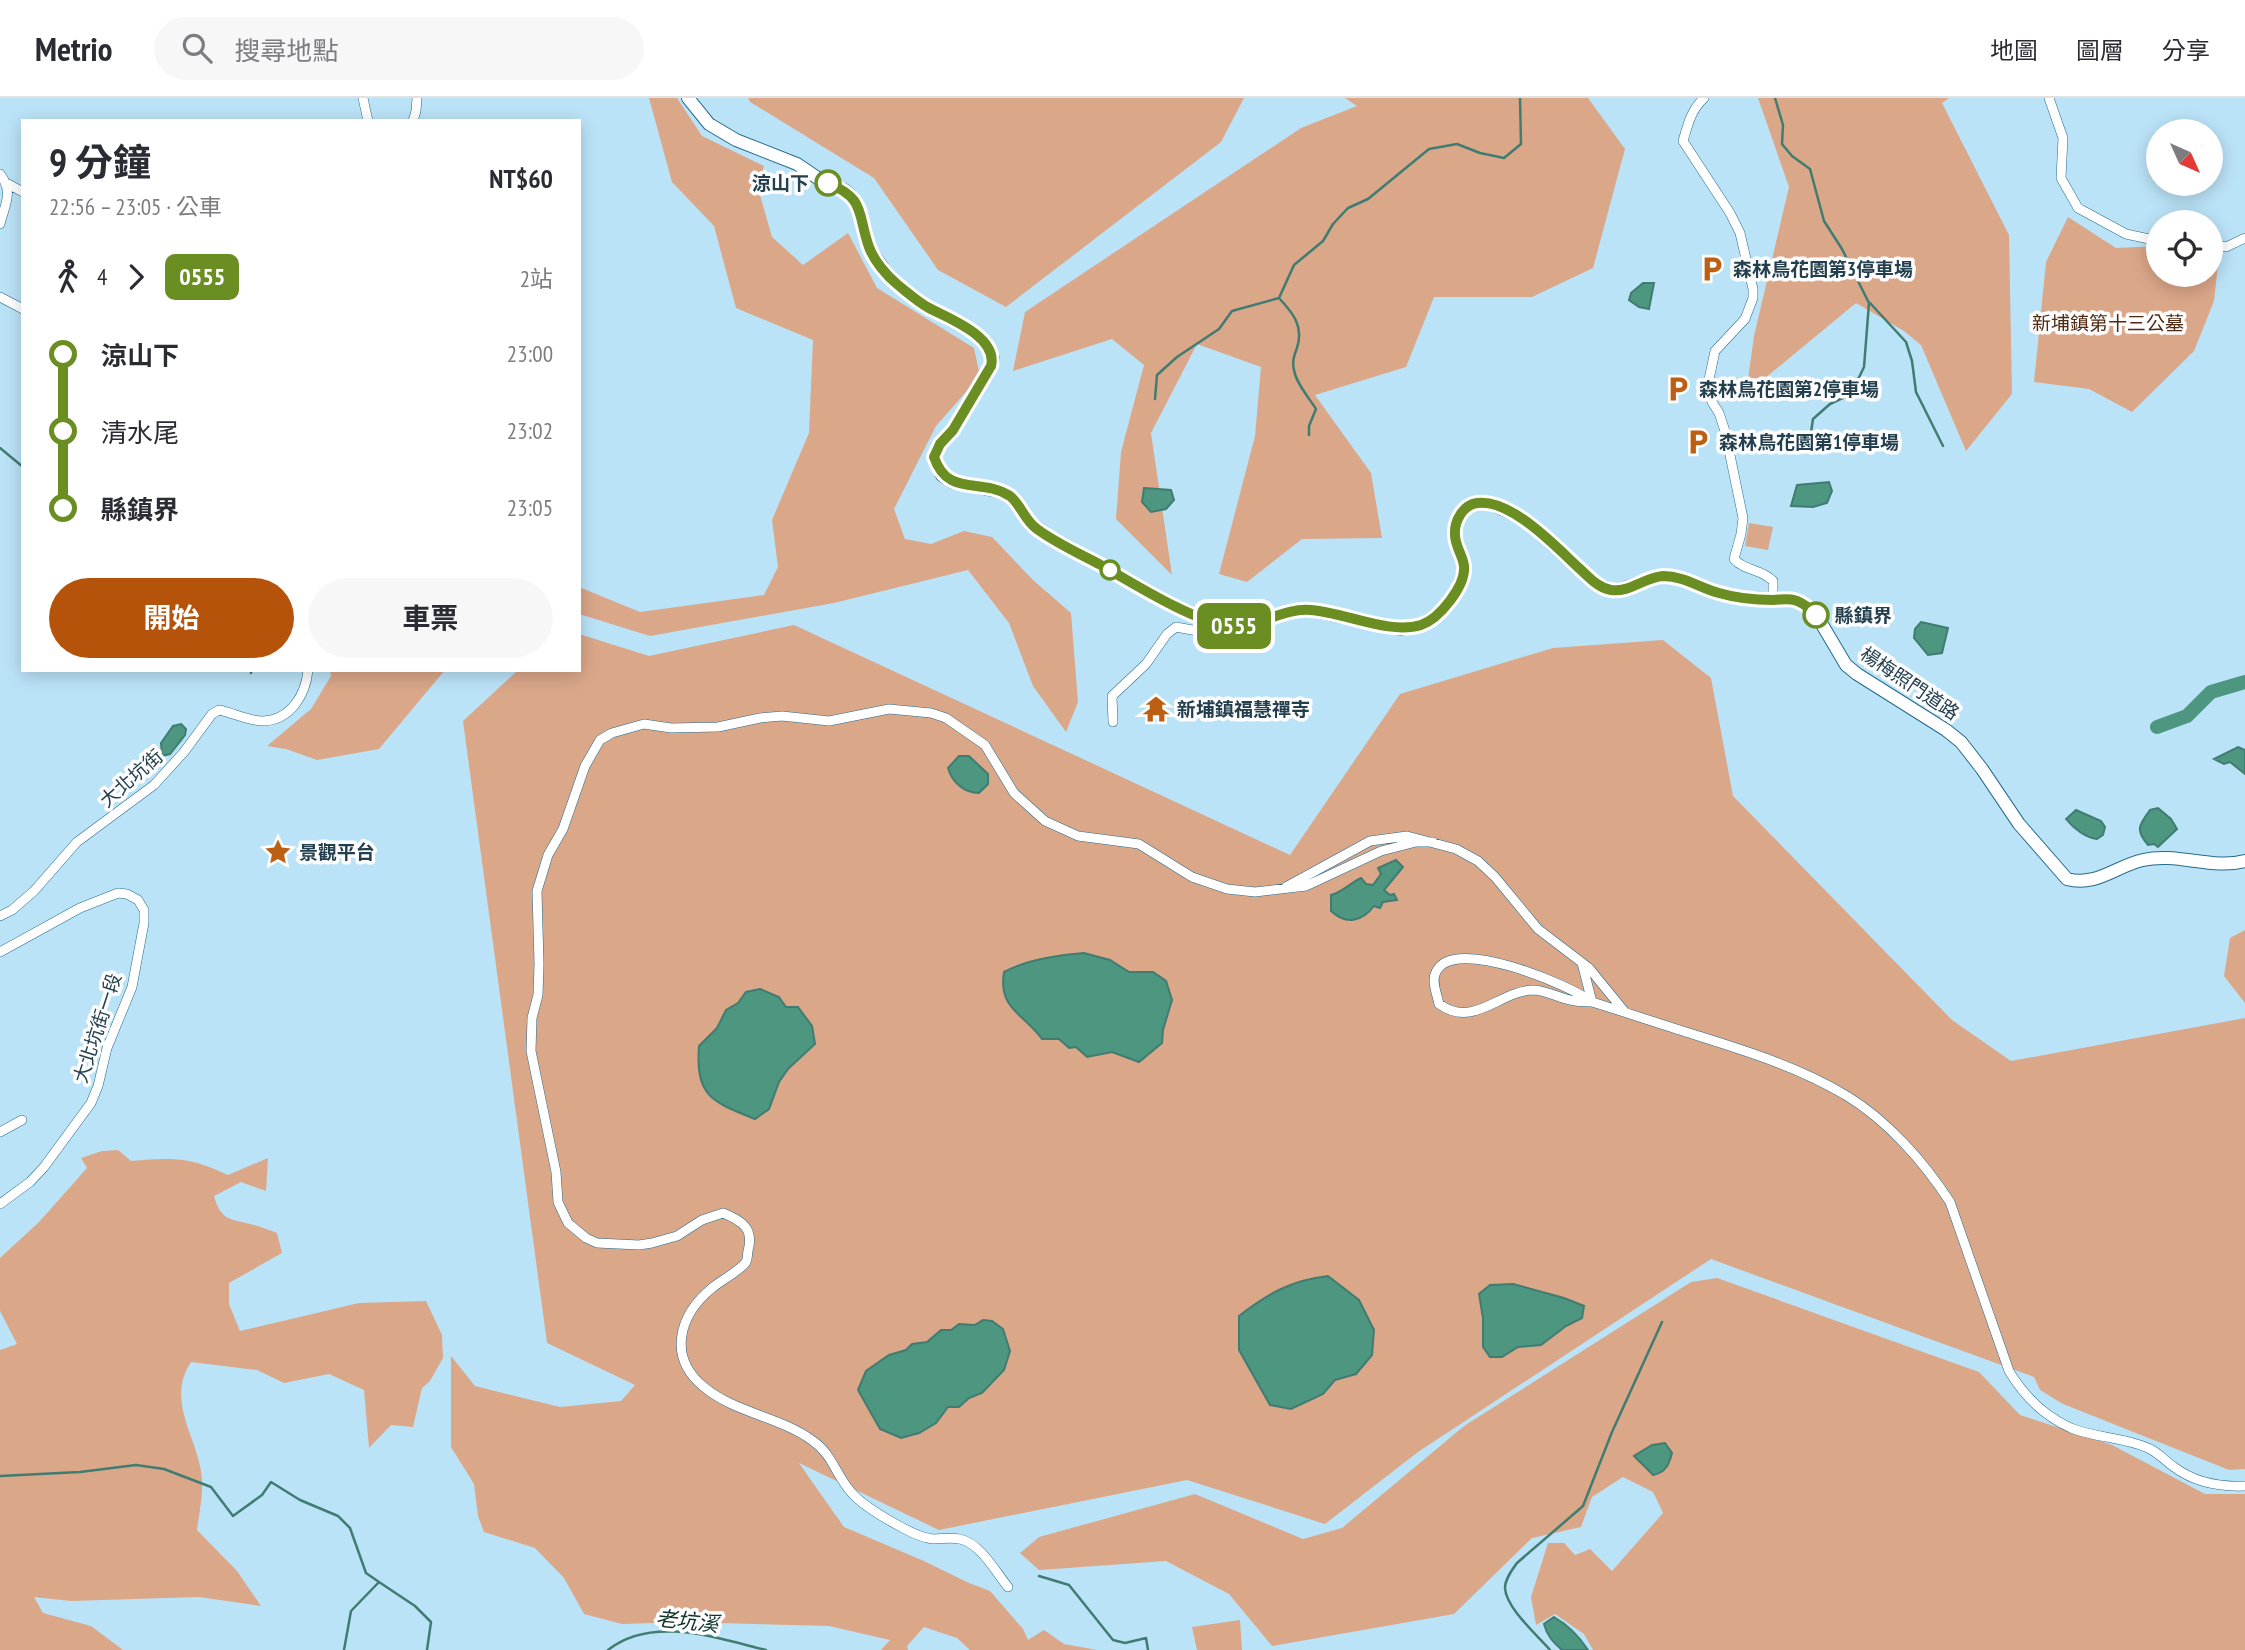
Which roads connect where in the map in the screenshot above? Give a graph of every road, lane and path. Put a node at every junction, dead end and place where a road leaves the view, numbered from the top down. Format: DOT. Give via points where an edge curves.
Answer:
graph roads {
  1 [pos="363,98"];
  2 [pos="417,98"];
  3 [pos="688,98"];
  4 [pos="1704,98"];
  5 [pos="2049,98"];
  6 [pos="368,119"];
  7 [pos="414,119"];
  8 [pos="0,174"];
  9 [pos="8,184"];
  10 [pos="21,191"];
  11 [pos="0,224"];
  12 [pos="2146,238"];
  13 [pos="2245,238"];
  14 [pos="2223,246"];
  15 [pos="0,298"];
  16 [pos="21,308"];
  17 [pos="1773,600"];
  18 [pos="1214,622"];
  19 [pos="308,672"];
  20 [pos="1113,722"];
  21 [pos="2245,861"];
  22 [pos="0,916"];
  23 [pos="0,952"];
  24 [pos="1582,963"];
  25 [pos="1592,1002"];
  26 [pos="1626,1012"];
  27 [pos="22,1120"];
  28 [pos="0,1132"];
  29 [pos="0,1204"];
  30 [pos="2245,1486"];
  31 [pos="1008,1587"];
  1 -- 6 [label="street"];
  2 -- 7 [label="street"];
  3 -- 18 [label="street, 楊梅照門道路" via="709,124 736,140 797,164 844,190 855,201 870,250 897,285 985,343 993,358 991,366 934,457 942,475 953,482 1008,495 1046,535 1178,608"];
  4 -- 17 [label="street" via="1689,119 1683,141 1740,233 1753,289 1745,319 1715,351 1707,384 1725,431 1743,518 1734,559 1766,573 1773,581"];
  5 -- 12 [label="street" via="2063,138 2061,178 2078,208 2126,234"];
  8 -- 9 [label="street"];
  9 -- 10 [label="street"];
  9 -- 11 [label="street"];
  13 -- 14 [label="street"];
  15 -- 16 [label="street"];
  17 -- 18 [label="street, 楊梅照門道路" via="1718,593 1671,576 1611,590 1596,584 1531,525 1489,503 1478,503 1461,513 1456,524 1465,568 1457,591 1445,608 1424,624 1401,629 1310,610 1233,626"];
  17 -- 21 [label="street, 楊梅照門道路" via="1795,600 1814,611 1846,665 1961,742 2019,824 2067,879 2088,882 2143,860"];
  18 -- 20 [label="street" via="1203,632 1176,627 1167,634 1146,664 1112,696"];
  19 -- 22 [label="street, 大北坑街" via="301,699 278,718 248,719 219,710 212,714 155,785 77,842 34,891"];
  23 -- 29 [label="street, 大北坑街一段" via="80,908 118,893 138,900 144,910 132,987 90,1103 44,1167"];
  24 -- 25 [label="street"];
  24 -- 26 [label="street"];
  24 -- 31 [label="street" via="1538,929 1478,861 1433,842 1381,851 1306,886 1255,892 1227,889 1192,877 1139,844 1078,836 1045,821 1014,793 985,745 946,718 902,709 829,721 782,716 718,727 644,724 600,740 585,766 537,891 538,985 531,1051 558,1202 568,1223 597,1242 639,1245 677,1236 723,1213 738,1219 748,1229 751,1241 746,1262 709,1290 686,1324 680,1342 683,1361 693,1378 711,1394 809,1438 828,1454 851,1493 904,1528 923,1537 959,1538 970,1543"];
  25 -- 25 [label="street" via="1580,992 1479,958 1450,960 1437,969 1434,980 1439,1004 1449,1011 1466,1013 1534,990"];
  25 -- 26 [label="street"];
  26 -- 30 [label="street" via="1767,1056 1862,1106 1937,1180 1950,1202 2009,1371 2036,1406 2071,1428 2151,1449 2194,1478 2214,1485"];
  27 -- 28 [label="street"];
}
